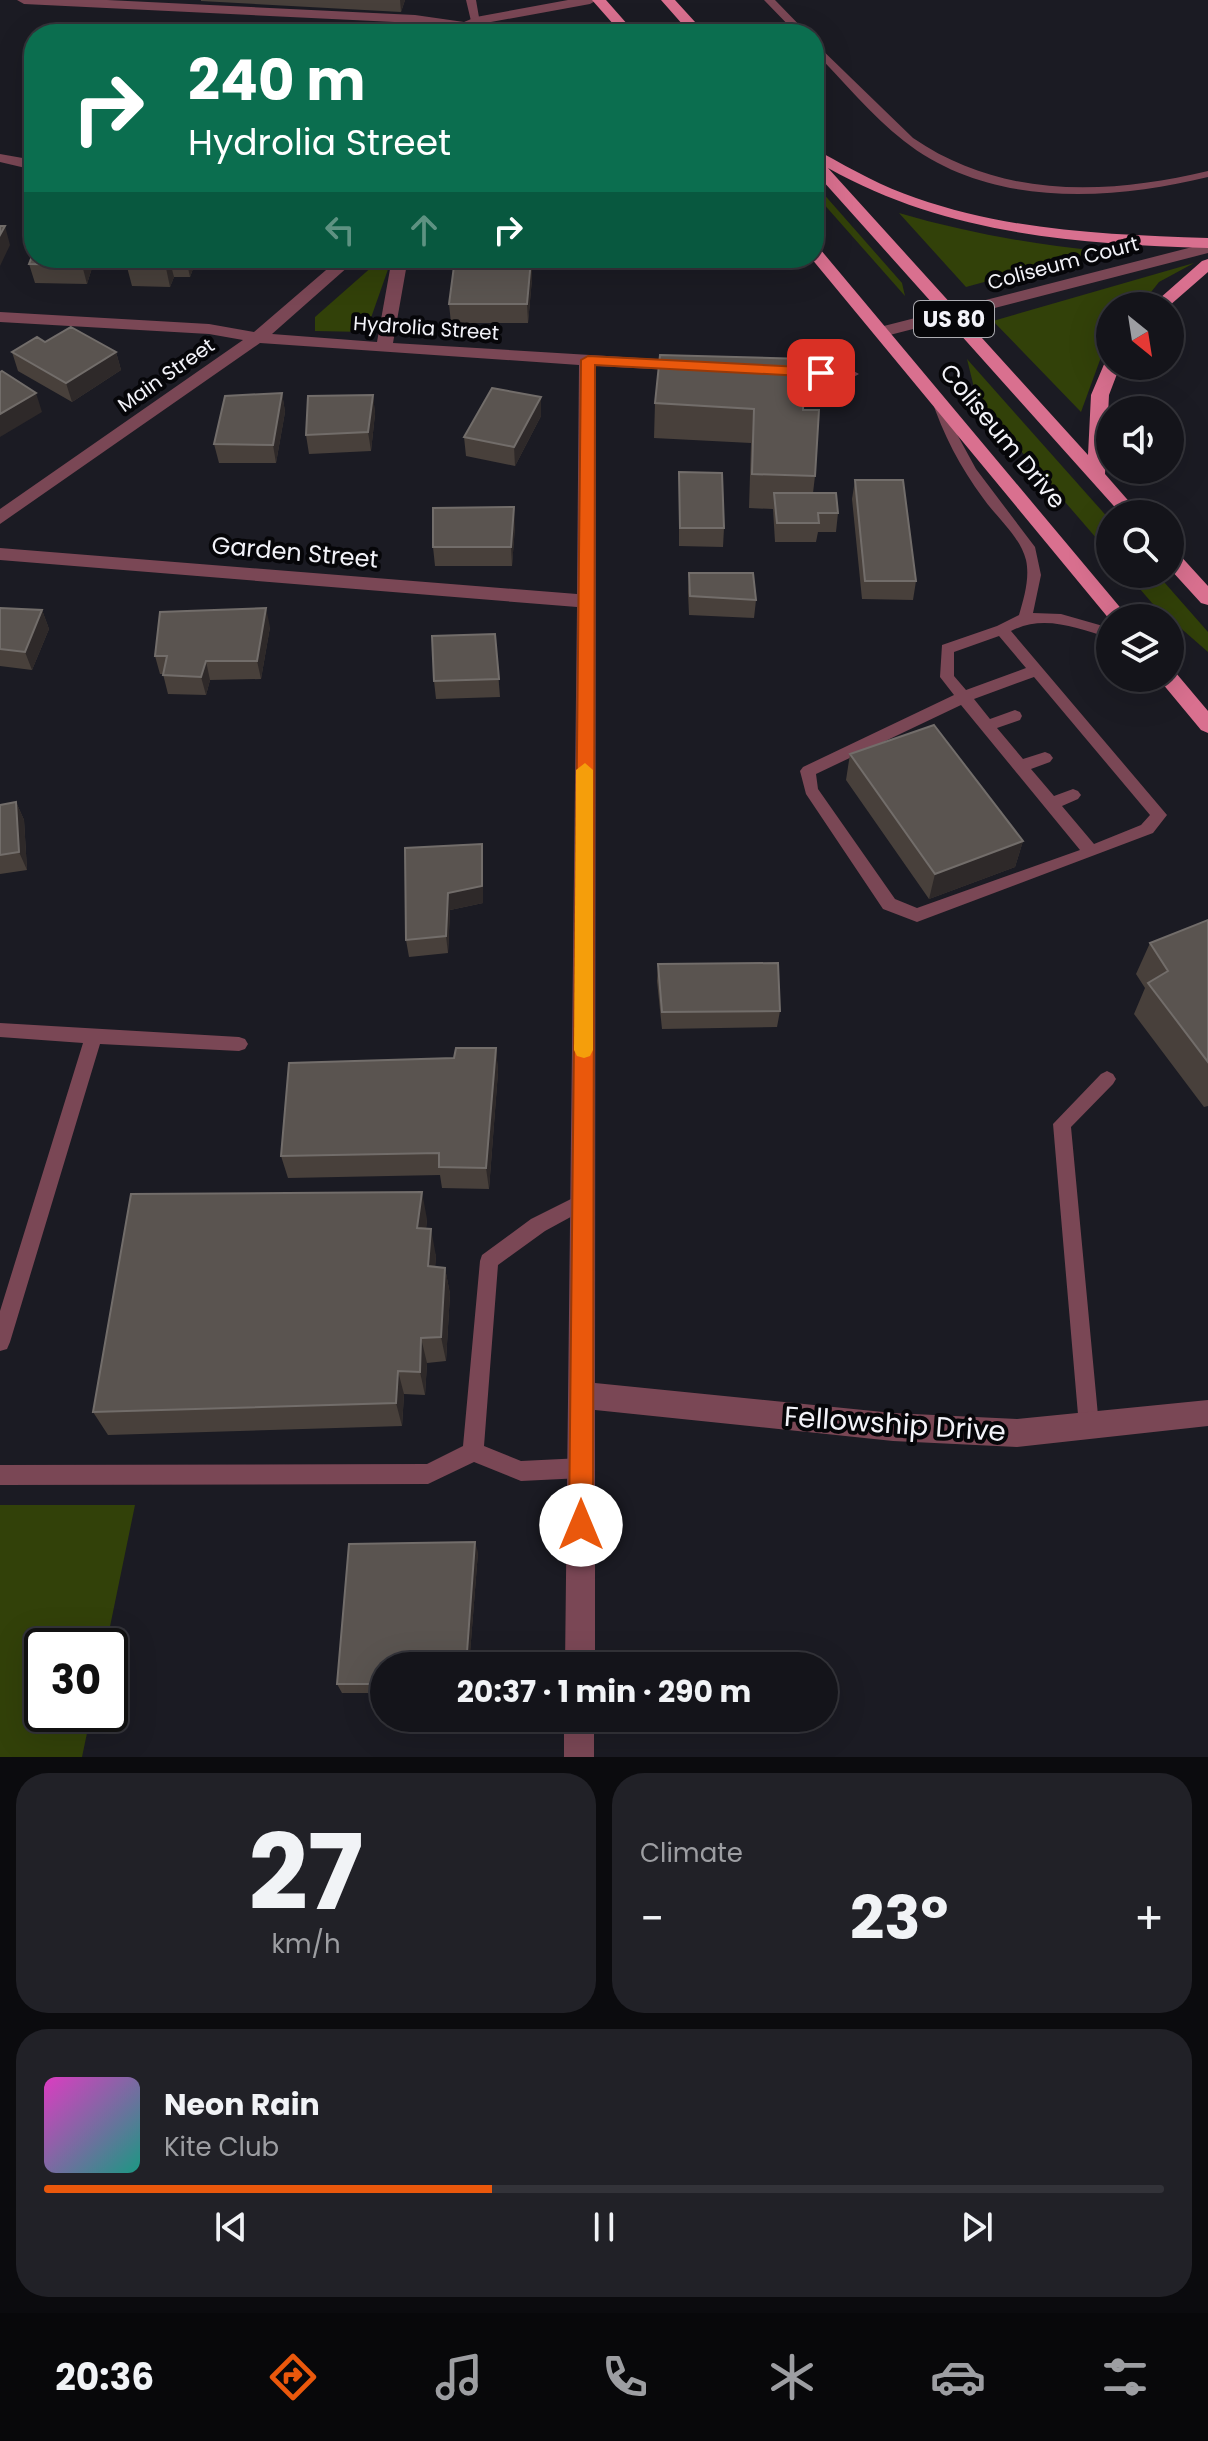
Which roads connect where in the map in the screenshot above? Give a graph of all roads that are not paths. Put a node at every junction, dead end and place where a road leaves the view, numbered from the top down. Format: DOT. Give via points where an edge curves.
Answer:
graph roads {
  1 [pos="24,0"];
  2 [pos="471,0"];
  3 [pos="590,0"];
  4 [pos="599,0"];
  5 [pos="668,0"];
  6 [pos="769,0"];
  7 [pos="100,2"];
  8 [pos="447,24"];
  9 [pos="467,24"];
  10 [pos="480,24"];
  11 [pos="620,24"];
  12 [pos="690,24"];
  13 [pos="793,24"];
  14 [pos="824,55"];
  15 [pos="0,158"];
  16 [pos="824,160"];
  17 [pos="24,163"];
  18 [pos="824,173"];
  19 [pos="1208,174"];
  20 [pos="1208,245"];
  21 [pos="824,264"];
  22 [pos="1208,264"];
  23 [pos="338,268"];
  24 [pos="398,268"];
  25 [pos="1175,292"];
  26 [pos="950,315"];
  27 [pos="0,317"];
  28 [pos="882,332"];
  29 [pos="257,338"];
  30 [pos="384,348"];
  31 [pos="588,360"];
  32 [pos="712,367"];
  33 [pos="758,369"];
  34 [pos="850,374"];
  35 [pos="936,397"];
  36 [pos="1096,475"];
  37 [pos="1104,484"];
  38 [pos="1118,500"];
  39 [pos="0,518"];
  40 [pos="0,554"];
  41 [pos="1184,572"];
  42 [pos="1208,598"];
  43 [pos="585,601"];
  44 [pos="1107,604"];
  45 [pos="1025,618"];
  46 [pos="1096,629"];
  47 [pos="1002,630"];
  48 [pos="1037,670"];
  49 [pos="1181,692"];
  50 [pos="964,697"];
  51 [pos="1015,716"];
  52 [pos="988,725"];
  53 [pos="1208,725"];
  54 [pos="1045,758"];
  55 [pos="1021,766"];
  56 [pos="1126,775"];
  57 [pos="1109,781"];
  58 [pos="1073,795"];
  59 [pos="1052,804"];
  60 [pos="1091,852"];
  61 [pos="0,1030"];
  62 [pos="94,1036"];
  63 [pos="239,1044"];
  64 [pos="1107,1079"];
  65 [pos="583,1201"];
  66 [pos="1,1337"];
  67 [pos="583,1395"];
  68 [pos="1208,1413"];
  69 [pos="1089,1426"];
  70 [pos="473,1452"];
  71 [pos="582,1468"];
  72 [pos="0,1475"];
  73 [pos="580,1652"];
  74 [pos="579,1732"];
  75 [pos="579,1757"];
  1 -- 7 [label="street"];
  2 -- 9 [label="lane"];
  3 -- 10 [label="street"];
  4 -- 11 [label="main road"];
  5 -- 12 [label="main road"];
  6 -- 13 [label="lane"];
  7 -- 8 [label="street"];
  14 -- 19 [label="lane" via="909,140 967,170 1010,182 1092,192"];
  15 -- 17 [label="street"];
  16 -- 20 [label="main road" via="876,189 963,220 1076,239"];
  18 -- 26 [label="main road, Coliseum Drive / US 80"];
  20 -- 26 [label="street, Coliseum Court"];
  21 -- 28 [label="main road, Coliseum Drive / US 80"];
  22 -- 25 [label="main road"];
  23 -- 29 [label="street, Main Street"];
  24 -- 30 [label="street"];
  26 -- 28 [label="street, Coliseum Court"];
  26 -- 36 [label="main road, Coliseum Drive / US 80"];
  27 -- 29 [label="street, Hydrolia Street" via="209,329"];
  28 -- 35 [label="main road, Coliseum Drive / US 80"];
  29 -- 30 [label="street, Hydrolia Street"];
  29 -- 39 [label="street, Main Street"];
  30 -- 31 [label="street, Hydrolia Street"];
  31 -- 32 [label="street, Hydrolia Street"];
  31 -- 43 [label="street"];
  33 -- 34 [label="street"];
  35 -- 44 [label="main road, Coliseum Drive / US 80"];
  35 -- 45 [label="lane" via="949,437 1032,556 1035,570"];
  37 -- 38 [label="main road, Coliseum Drive / US 80"];
  40 -- 43 [label="street, Garden Street"];
  41 -- 42 [label="main road"];
  43 -- 65 [label="street"];
  45 -- 46 [label="lane" via="1061,619"];
  45 -- 47 [label="lane"];
  47 -- 48 [label="lane"];
  47 -- 50 [label="lane" via="947,649 947,677"];
  48 -- 50 [label="lane"];
  48 -- 56 [label="lane" via="1089,742"];
  49 -- 53 [label="main road"];
  50 -- 52 [label="lane"];
  50 -- 60 [label="lane" via="808,771 811,790 889,904 917,915"];
  51 -- 52 [label="lane"];
  52 -- 55 [label="lane"];
  54 -- 55 [label="lane"];
  55 -- 59 [label="lane"];
  56 -- 57 [label="lane"];
  56 -- 60 [label="lane" via="1159,815 1147,829"];
  58 -- 59 [label="lane"];
  59 -- 60 [label="lane"];
  61 -- 62 [label="lane"];
  62 -- 63 [label="lane"];
  62 -- 66 [label="lane"];
  64 -- 69 [label="lane" via="1062,1124"];
  65 -- 67 [label="street"];
  65 -- 70 [label="lane" via="489,1261"];
  67 -- 69 [label="street, Fellowship Drive" via="893,1427 1017,1433"];
  67 -- 71 [label="street"];
  68 -- 69 [label="street, Fellowship Drive"];
  70 -- 71 [label="lane" via="521,1471"];
  70 -- 72 [label="lane" via="428,1474"];
  71 -- 73 [label="street"];
  74 -- 75 [label="street"];
}
